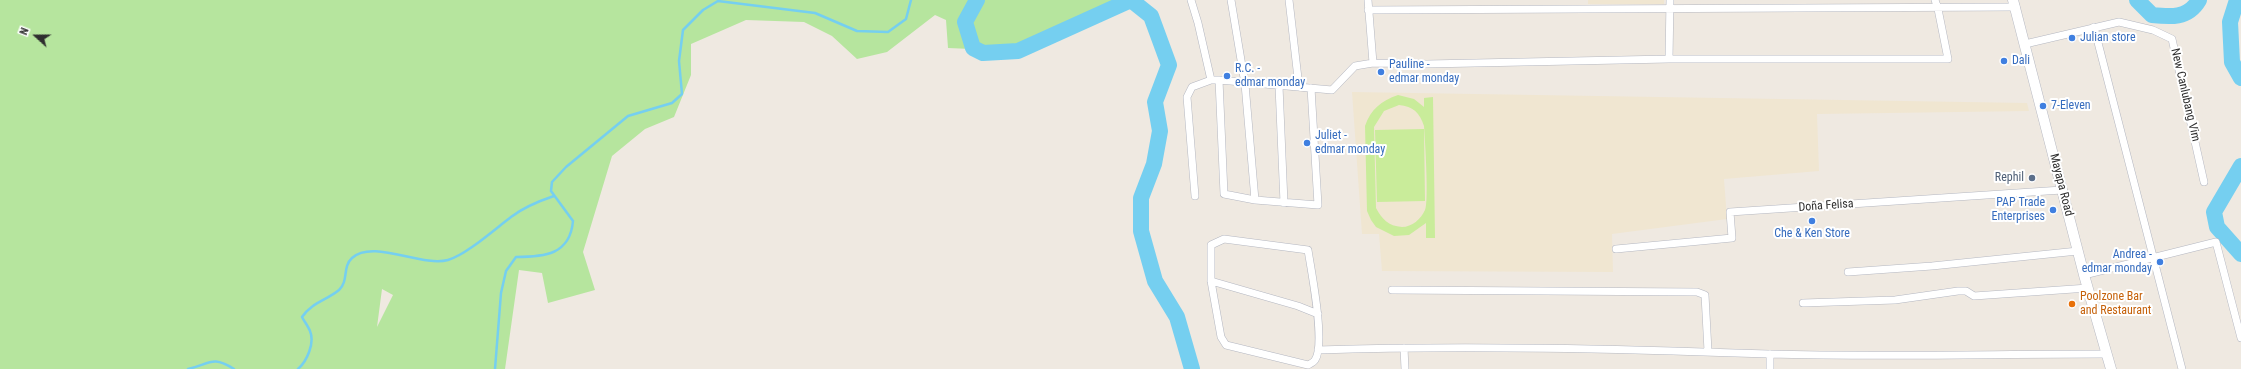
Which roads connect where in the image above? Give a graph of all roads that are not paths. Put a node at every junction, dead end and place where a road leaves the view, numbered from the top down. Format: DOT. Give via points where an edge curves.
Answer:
graph roads {
  1 [pos="1191,0"];
  2 [pos="1231,0"];
  3 [pos="1289,0"];
  4 [pos="1368,0"];
  5 [pos="1583,0"];
  6 [pos="1670,0"];
  7 [pos="1935,0"];
  8 [pos="2014,4"];
  9 [pos="1583,9"];
  10 [pos="1670,9"];
  11 [pos="1938,9"];
  12 [pos="1368,10"];
  13 [pos="2094,28"];
  14 [pos="2025,44"];
  15 [pos="1669,59"];
  16 [pos="1373,63"];
  17 [pos="1215,80"];
  18 [pos="1245,84"];
  19 [pos="1279,86"];
  20 [pos="1299,87"];
  21 [pos="1311,88"];
  22 [pos="2204,182"];
  23 [pos="2062,190"];
  24 [pos="1195,196"];
  25 [pos="1255,200"];
  26 [pos="1284,203"];
  27 [pos="1616,249"];
  28 [pos="2078,251"];
  29 [pos="2153,258"];
  30 [pos="1848,272"];
  31 [pos="2084,275"];
  32 [pos="1211,281"];
  33 [pos="2088,288"];
  34 [pos="1392,290"];
  35 [pos="1803,303"];
  36 [pos="1318,314"];
  37 [pos="2241,338"];
  38 [pos="1404,348"];
  39 [pos="1318,350"];
  40 [pos="1708,350"];
  41 [pos="1770,354"];
  42 [pos="2106,354"];
  43 [pos="1405,369"];
  44 [pos="1770,369"];
  45 [pos="2111,369"];
  46 [pos="2182,369"];
  1 -- 17 [label="street"];
  2 -- 18 [label="street"];
  3 -- 20 [label="street"];
  4 -- 12 [label="street"];
  5 -- 9 [label="street"];
  6 -- 10 [label="street"];
  7 -- 11 [label="street"];
  8 -- 11 [label="street"];
  8 -- 14 [label="main road, Mayapa Road"];
  9 -- 10 [label="street"];
  9 -- 12 [label="street"];
  10 -- 11 [label="street"];
  10 -- 15 [label="street"];
  11 -- 15 [label="street" via="1948,59"];
  12 -- 16 [label="street"];
  13 -- 14 [label="street, New Canlubang Vim"];
  13 -- 22 [label="street, New Canlubang Vim" via="2119,22 2153,30 2172,39"];
  13 -- 29 [label="street"];
  14 -- 23 [label="main road, Mayapa Road"];
  15 -- 16 [label="street"];
  16 -- 21 [label="street" via="1355,66 1332,90"];
  17 -- 18 [label="street"];
  17 -- 24 [label="street" via="1192,87 1187,96"];
  17 -- 25 [label="street" via="1224,194"];
  18 -- 19 [label="street"];
  18 -- 25 [label="street"];
  19 -- 20 [label="street"];
  19 -- 26 [label="street"];
  20 -- 21 [label="street"];
  21 -- 26 [label="street" via="1318,205"];
  23 -- 27 [label="street, Doña Felisa" via="1730,212 1732,238"];
  23 -- 28 [label="main road, Mayapa Road"];
  25 -- 26 [label="street"];
  28 -- 30 [label="street"];
  28 -- 31 [label="main road, Mayapa Road"];
  29 -- 31 [label="street"];
  29 -- 37 [label="street" via="2216,242"];
  29 -- 46 [label="street"];
  31 -- 33 [label="main road, Mayapa Road"];
  32 -- 36 [label="street"];
  32 -- 36 [label="street" via="1211,245 1224,239 1308,250"];
  32 -- 39 [label="street" via="1221,337 1226,345 1308,365 1315,360"];
  33 -- 35 [label="street" via="1974,296 1958,290 1895,300"];
  33 -- 42 [label="main road, Mayapa Road"];
  34 -- 40 [label="street" via="1697,292 1705,295"];
  36 -- 39 [label="street"];
  38 -- 39 [label="street"];
  38 -- 40 [label="street"];
  38 -- 43 [label="street"];
  40 -- 41 [label="street"];
  41 -- 42 [label="street"];
  41 -- 44 [label="street"];
  42 -- 45 [label="main road, Mayapa Road"];
}
